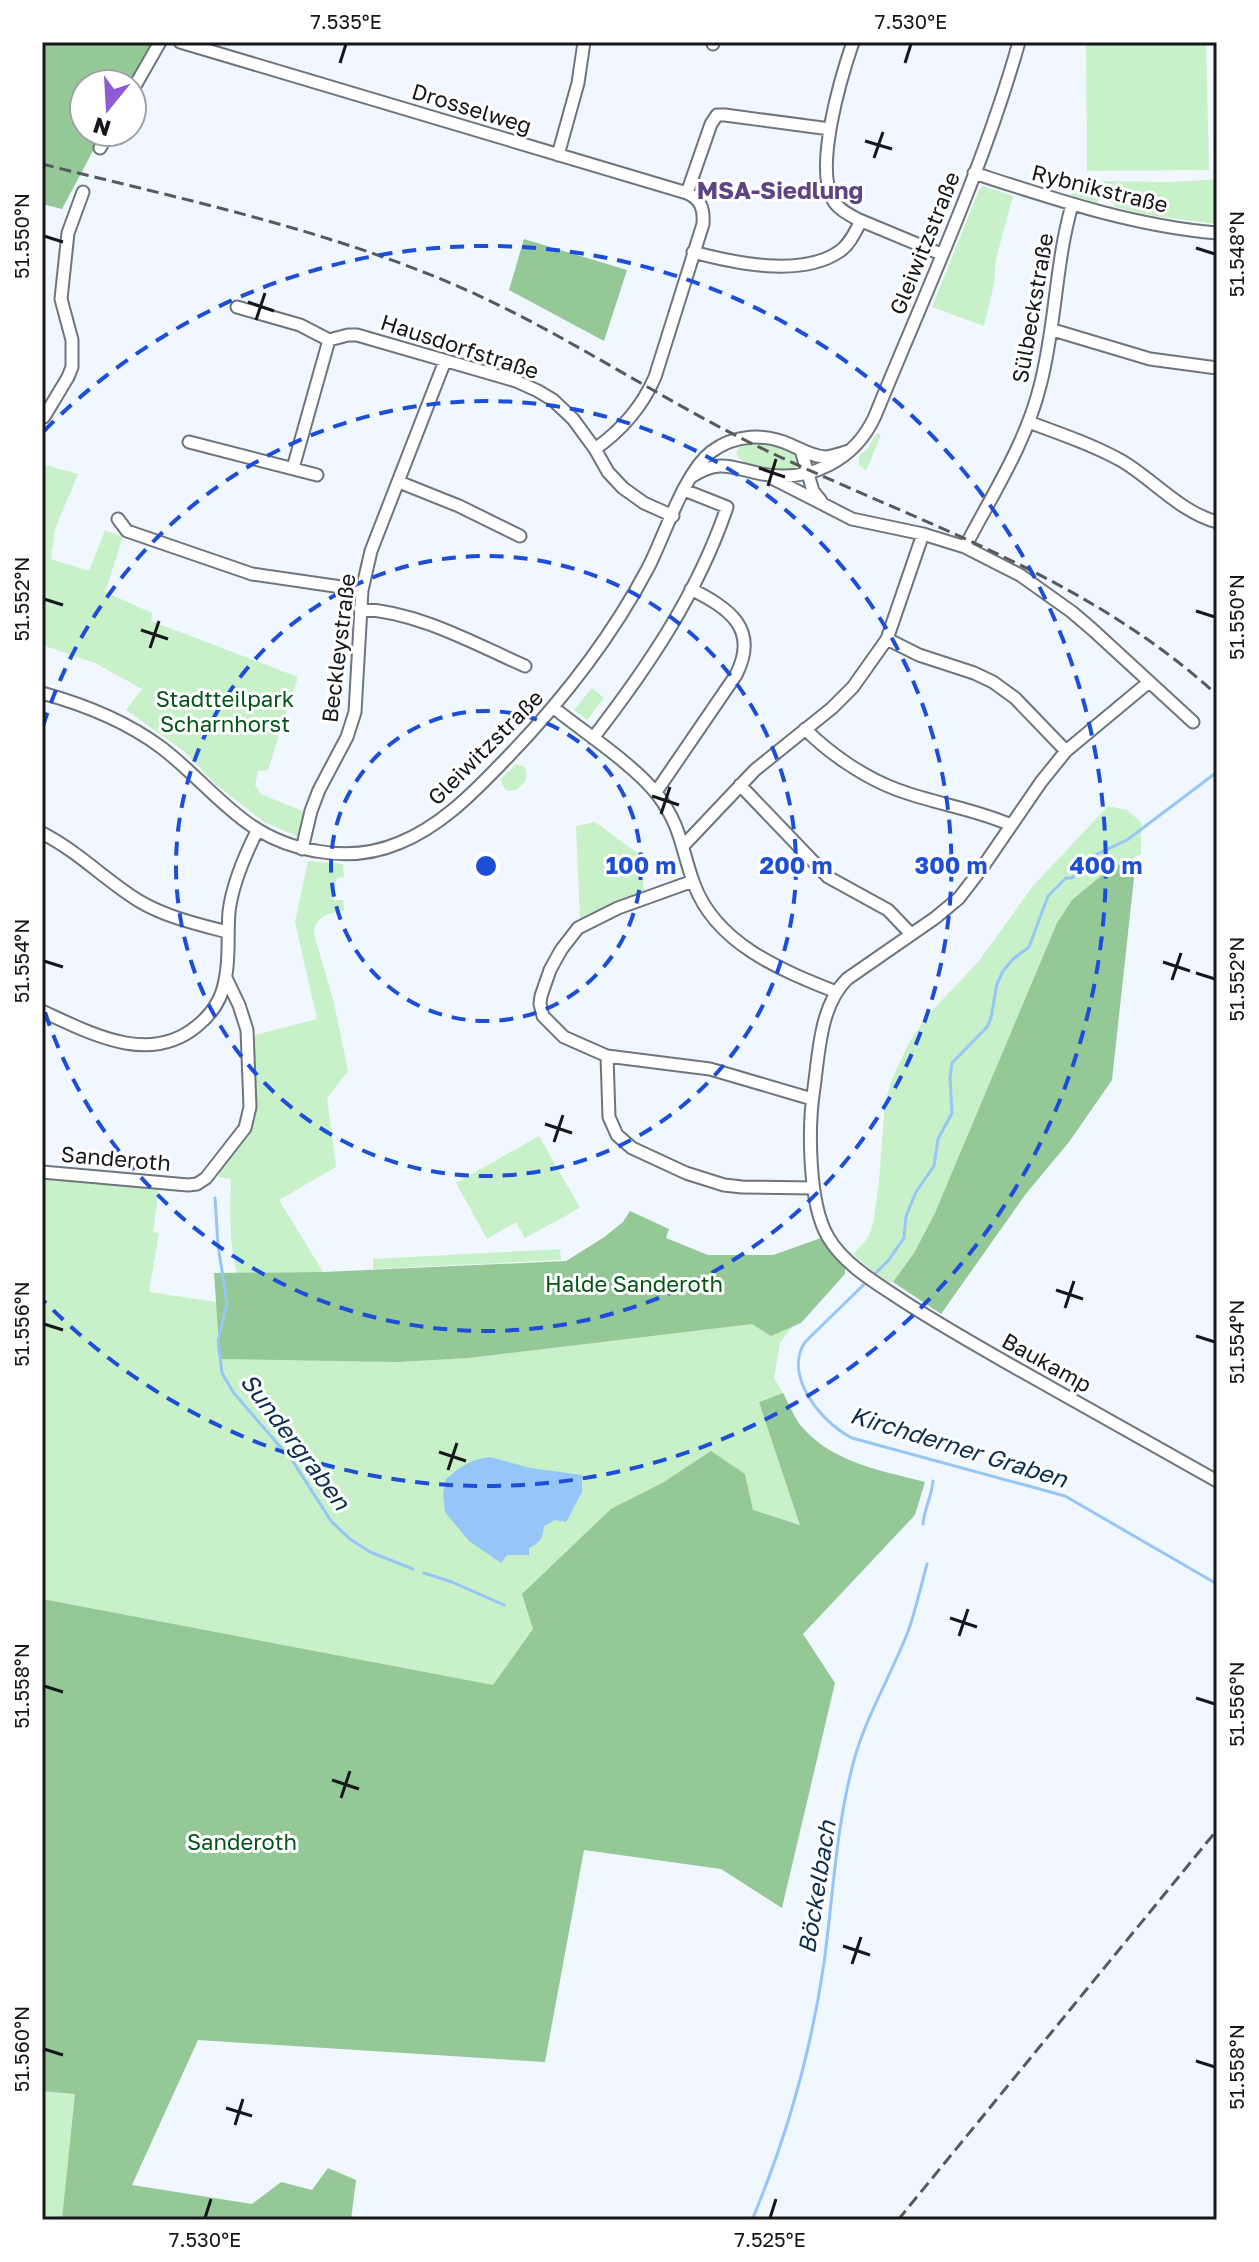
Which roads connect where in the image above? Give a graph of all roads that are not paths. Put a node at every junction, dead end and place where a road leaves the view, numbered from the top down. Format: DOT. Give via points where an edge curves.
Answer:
graph roads {
  1 [pos="160,42"];
  2 [pos="180,42"];
  3 [pos="584,42"];
  4 [pos="853,42"];
  5 [pos="1019,42"];
  6 [pos="145,68"];
  7 [pos="830,129"];
  8 [pos="558,155"];
  9 [pos="974,173"];
  10 [pos="83,192"];
  11 [pos="687,193"];
  12 [pos="1072,205"];
  13 [pos="861,221"];
  14 [pos="1217,233"];
  15 [pos="693,252"];
  16 [pos="941,254"];
  17 [pos="237,307"];
  18 [pos="1053,330"];
  19 [pos="329,340"];
  20 [pos="445,361"];
  21 [pos="1217,368"];
  22 [pos="42,417"];
  23 [pos="1029,422"];
  24 [pos="189,442"];
  25 [pos="729,442"];
  26 [pos="595,449"];
  27 [pos="801,450"];
  28 [pos="849,451"];
  29 [pos="737,467"];
  30 [pos="293,468"];
  31 [pos="808,473"];
  32 [pos="763,474"];
  33 [pos="317,475"];
  34 [pos="691,477"];
  35 [pos="399,482"];
  36 [pos="684,490"];
  37 [pos="824,504"];
  38 [pos="673,516"];
  39 [pos="118,519"];
  40 [pos="1217,522"];
  41 [pos="923,534"];
  42 [pos="520,536"];
  43 [pos="965,547"];
  44 [pos="691,589"];
  45 [pos="362,590"];
  46 [pos="360,609"];
  47 [pos="887,639"];
  48 [pos="525,666"];
  49 [pos="1149,682"];
  50 [pos="42,693"];
  51 [pos="554,708"];
  52 [pos="1193,722"];
  53 [pos="805,729"];
  54 [pos="593,738"];
  55 [pos="1066,751"];
  56 [pos="740,785"];
  57 [pos="656,792"];
  58 [pos="1011,825"];
  59 [pos="257,831"];
  60 [pos="42,833"];
  61 [pos="684,845"];
  62 [pos="302,849"];
  63 [pos="693,881"];
  64 [pos="227,932"];
  65 [pos="910,933"];
  66 [pos="226,978"];
  67 [pos="836,992"];
  68 [pos="42,1011"];
  69 [pos="607,1056"];
  70 [pos="812,1099"];
  71 [pos="42,1172"];
  72 [pos="813,1188"];
  73 [pos="1217,1481"];
  1 -- 6 [label="street"];
  2 -- 8 [label="street, Drosselweg"];
  3 -- 8 [label="street"];
  4 -- 7 [label="street"];
  5 -- 9 [label="street, Gleiwitzstraße"];
  7 -- 11 [label="street" via="717,115"];
  7 -- 13 [label="street" via="831,198"];
  8 -- 11 [label="street, Drosselweg"];
  9 -- 12 [label="street, Rybnikstraße"];
  9 -- 16 [label="street, Gleiwitzstraße"];
  10 -- 22 [label="street" via="68,233 61,299 72,340 72,367"];
  11 -- 15 [label="street" via="704,213"];
  12 -- 14 [label="street, Rybnikstraße"];
  12 -- 18 [label="street, Sülbeckstraße"];
  13 -- 15 [label="street" via="839,252 807,264 767,265"];
  13 -- 16 [label="street"];
  15 -- 26 [label="street" via="645,399"];
  16 -- 28 [label="street, Gleiwitzstraße" via="871,424"];
  17 -- 19 [label="street, Hausdorfstraße" via="300,325"];
  18 -- 21 [label="street" via="1150,359"];
  18 -- 23 [label="street, Sülbeckstraße"];
  19 -- 20 [label="street, Hausdorfstraße" via="357,335"];
  19 -- 30 [label="street"];
  20 -- 26 [label="street, Hausdorfstraße" via="538,391 573,419"];
  20 -- 35 [label="street, Beckleystraße"];
  23 -- 40 [label="street" via="1109,455 1180,505"];
  23 -- 43 [label="street, Sülbeckstraße"];
  24 -- 30 [label="street"];
  25 -- 27 [label="street, Gleiwitzstraße" via="764,437"];
  25 -- 29 [label="street"];
  25 -- 34 [label="street, Gleiwitzstraße" via="696,465"];
  26 -- 38 [label="street, Hausdorfstraße" via="627,492"];
  27 -- 28 [label="street, Gleiwitzstraße" via="828,457"];
  27 -- 31 [label="street"];
  28 -- 31 [label="street, Gleiwitzstraße"];
  29 -- 32 [label="street, Gleiwitzstraße"];
  29 -- 34 [label="street, Gleiwitzstraße" via="715,465"];
  30 -- 33 [label="street"];
  31 -- 32 [label="street, Gleiwitzstraße"];
  31 -- 37 [label="street"];
  32 -- 37 [label="street"];
  34 -- 36 [label="street, Gleiwitzstraße"];
  35 -- 42 [label="street"];
  35 -- 45 [label="street, Beckleystraße" via="371,551"];
  36 -- 38 [label="street, Gleiwitzstraße"];
  36 -- 44 [label="street" via="727,507"];
  37 -- 41 [label="street" via="852,519"];
  38 -- 51 [label="street, Gleiwitzstraße" via="619,617"];
  39 -- 45 [label="street" via="127,531 252,574"];
  41 -- 43 [label="street"];
  41 -- 47 [label="street"];
  43 -- 49 [label="street" via="1020,575 1072,612"];
  44 -- 54 [label="street" via="644,670"];
  44 -- 57 [label="street" via="736,620 743,654 736,675"];
  45 -- 46 [label="street, Beckleystraße"];
  46 -- 48 [label="street" via="399,613"];
  46 -- 62 [label="street, Beckleystraße" via="355,712 319,790"];
  47 -- 53 [label="street" via="849,692"];
  47 -- 55 [label="street" via="993,682"];
  49 -- 52 [label="street"];
  49 -- 55 [label="street"];
  50 -- 59 [label="street, Gleiwitzstraße" via="128,725 182,764"];
  51 -- 54 [label="street"];
  51 -- 62 [label="street, Gleiwitzstraße" via="483,782 424,831 367,852"];
  53 -- 56 [label="street"];
  53 -- 58 [label="street" via="886,785"];
  54 -- 57 [label="street"];
  55 -- 58 [label="street"];
  56 -- 61 [label="street"];
  56 -- 65 [label="street" via="828,877 888,910"];
  57 -- 61 [label="street"];
  58 -- 65 [label="street" via="969,887"];
  59 -- 62 [label="street, Gleiwitzstraße"];
  59 -- 64 [label="street" via="232,894"];
  60 -- 64 [label="street" via="151,908"];
  61 -- 63 [label="street"];
  63 -- 67 [label="street" via="708,911 736,941 793,975"];
  63 -- 69 [label="street" via="578,928 550,970 540,1004 543,1016 564,1037"];
  64 -- 66 [label="street"];
  65 -- 67 [label="street"];
  66 -- 68 [label="street" via="207,1018 183,1036 155,1044 121,1043"];
  66 -- 71 [label="street, Sanderoth" via="247,1030 250,1107 245,1128 206,1178 188,1185"];
  67 -- 70 [label="street, Baukamp" via="824,1026"];
  69 -- 70 [label="street" via="710,1069"];
  69 -- 72 [label="street" via="609,1117 617,1135 632,1148 724,1185"];
  70 -- 72 [label="street, Baukamp"];
  72 -- 73 [label="street, Baukamp" via="825,1233 878,1285"];
}
